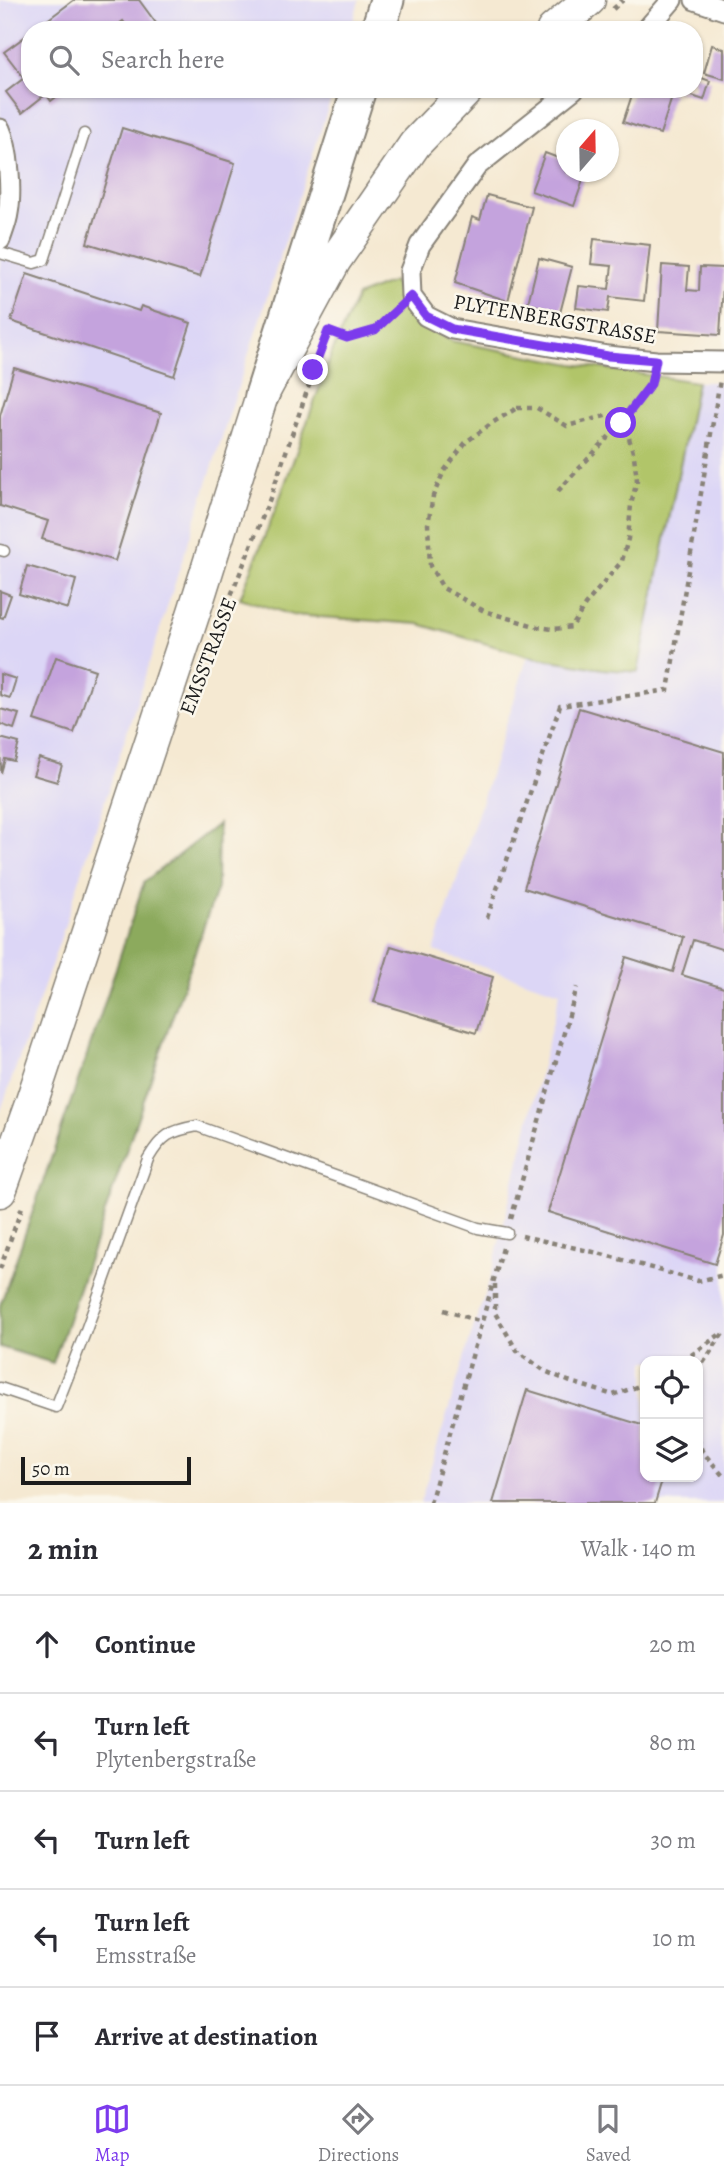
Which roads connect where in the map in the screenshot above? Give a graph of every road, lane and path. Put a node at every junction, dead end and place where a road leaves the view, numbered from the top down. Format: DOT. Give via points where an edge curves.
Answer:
graph roads {
  1 [pos="387,0"];
  2 [pos="589,0"];
  3 [pos="672,0"];
  4 [pos="695,0"];
  5 [pos="724,10"];
  6 [pos="380,21"];
  7 [pos="564,21"];
  8 [pos="654,21"];
  9 [pos="356,98"];
  10 [pos="459,98"];
  11 [pos="563,98"];
  12 [pos="0,129"];
  13 [pos="84,134"];
  14 [pos="0,240"];
  15 [pos="0,253"];
  16 [pos="411,296"];
  17 [pos="333,319"];
  18 [pos="328,331"];
  19 [pos="656,360"];
  20 [pos="723,362"];
  21 [pos="262,395"];
  22 [pos="621,423"];
  23 [pos="558,491"];
  24 [pos="222,618"];
  25 [pos="487,918"];
  26 [pos="13,1194"];
  27 [pos="507,1233"];
  28 [pos="0,1269"];
  29 [pos="495,1276"];
  30 [pos="723,1277"];
  31 [pos="444,1310"];
  32 [pos="482,1322"];
  33 [pos="724,1332"];
  34 [pos="690,1356"];
  35 [pos="703,1363"];
  36 [pos="640,1386"];
  37 [pos="0,1388"];
  38 [pos="703,1452"];
  39 [pos="724,1477"];
  1 -- 6 [label="highway"];
  2 -- 7 [label="main road"];
  3 -- 8 [label="street"];
  4 -- 5 [label="street"];
  9 -- 21 [label="highway, EMSSTRASSE"];
  10 -- 21 [label="main road" via="415,144 335,260"];
  11 -- 16 [label="street" via="477,166 420,245 410,271"];
  12 -- 14 [label="street" via="9,164 9,212"];
  13 -- 15 [label="lane" via="44,260 34,263"];
  16 -- 18 [label="path" via="375,330 347,338"];
  16 -- 19 [label="street, PLYTENBERGSTRASSE" via="426,316 452,329"];
  17 -- 18 [label="path, EMSSTRASSE"];
  18 -- 24 [label="path, EMSSTRASSE" via="269,501"];
  19 -- 20 [label="street, PLYTENBERGSTRASSE"];
  19 -- 22 [label="path" via="651,384"];
  20 -- 25 [label="path" via="668,690 560,706"];
  21 -- 26 [label="main road, EMSSTRASSE" via="32,1101"];
  22 -- 22 [label="path" via="609,415 567,426 537,408 517,408 466,442 444,471 428,524 430,566 443,588 508,620 553,629 572,627 622,561 628,539 637,480 631,445"];
  22 -- 23 [label="path"];
  26 -- 28 [label="path"];
  27 -- 30 [label="path" via="698,1281"];
  27 -- 37 [label="lane" via="478,1228 197,1126 174,1130 158,1142 148,1159 56,1407"];
  29 -- 36 [label="path" via="495,1313 517,1351 545,1371 613,1395"];
  31 -- 32 [label="path"];
  33 -- 34 [label="path"];
  33 -- 35 [label="path"];
  38 -- 39 [label="path"];
}
